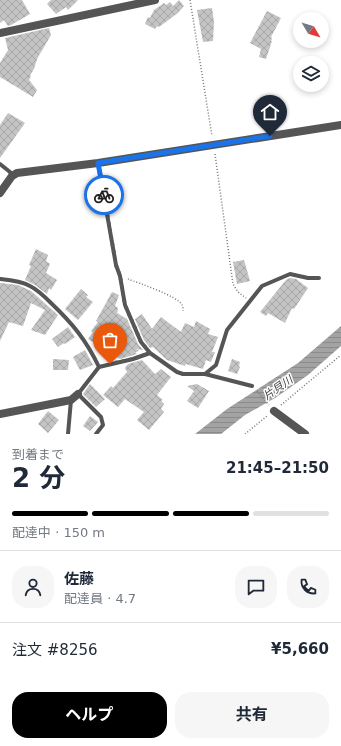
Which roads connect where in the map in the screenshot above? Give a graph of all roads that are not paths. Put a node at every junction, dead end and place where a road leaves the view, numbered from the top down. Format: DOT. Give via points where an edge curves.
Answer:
graph roads {
  1 [pos="154,0"];
  2 [pos="0,32"];
  3 [pos="341,125"];
  4 [pos="98,163"];
  5 [pos="0,164"];
  6 [pos="12,176"];
  7 [pos="0,193"];
  8 [pos="319,278"];
  9 [pos="0,279"];
  10 [pos="150,353"];
  11 [pos="99,367"];
  12 [pos="205,374"];
  13 [pos="252,386"];
  14 [pos="78,394"];
  15 [pos="71,400"];
  16 [pos="273,409"];
  17 [pos="0,414"];
  18 [pos="68,434"];
  19 [pos="96,434"];
  20 [pos="305,434"];
  1 -- 2 [label="street"];
  3 -- 4 [label="street"];
  4 -- 6 [label="street" via="17,173"];
  4 -- 10 [label="lane" via="125,305 141,342"];
  5 -- 6 [label="lane"];
  6 -- 7 [label="street"];
  8 -- 12 [label="lane" via="290,274 262,286 227,330 216,365"];
  9 -- 11 [label="lane" via="19,281 39,292 78,330"];
  10 -- 11 [label="lane"];
  10 -- 12 [label="lane" via="177,372"];
  11 -- 14 [label="lane"];
  12 -- 13 [label="lane"];
  14 -- 15 [label="street"];
  14 -- 19 [label="lane" via="101,417 103,425"];
  15 -- 17 [label="street"];
  15 -- 18 [label="lane"];
  16 -- 20 [label="street"];
}
